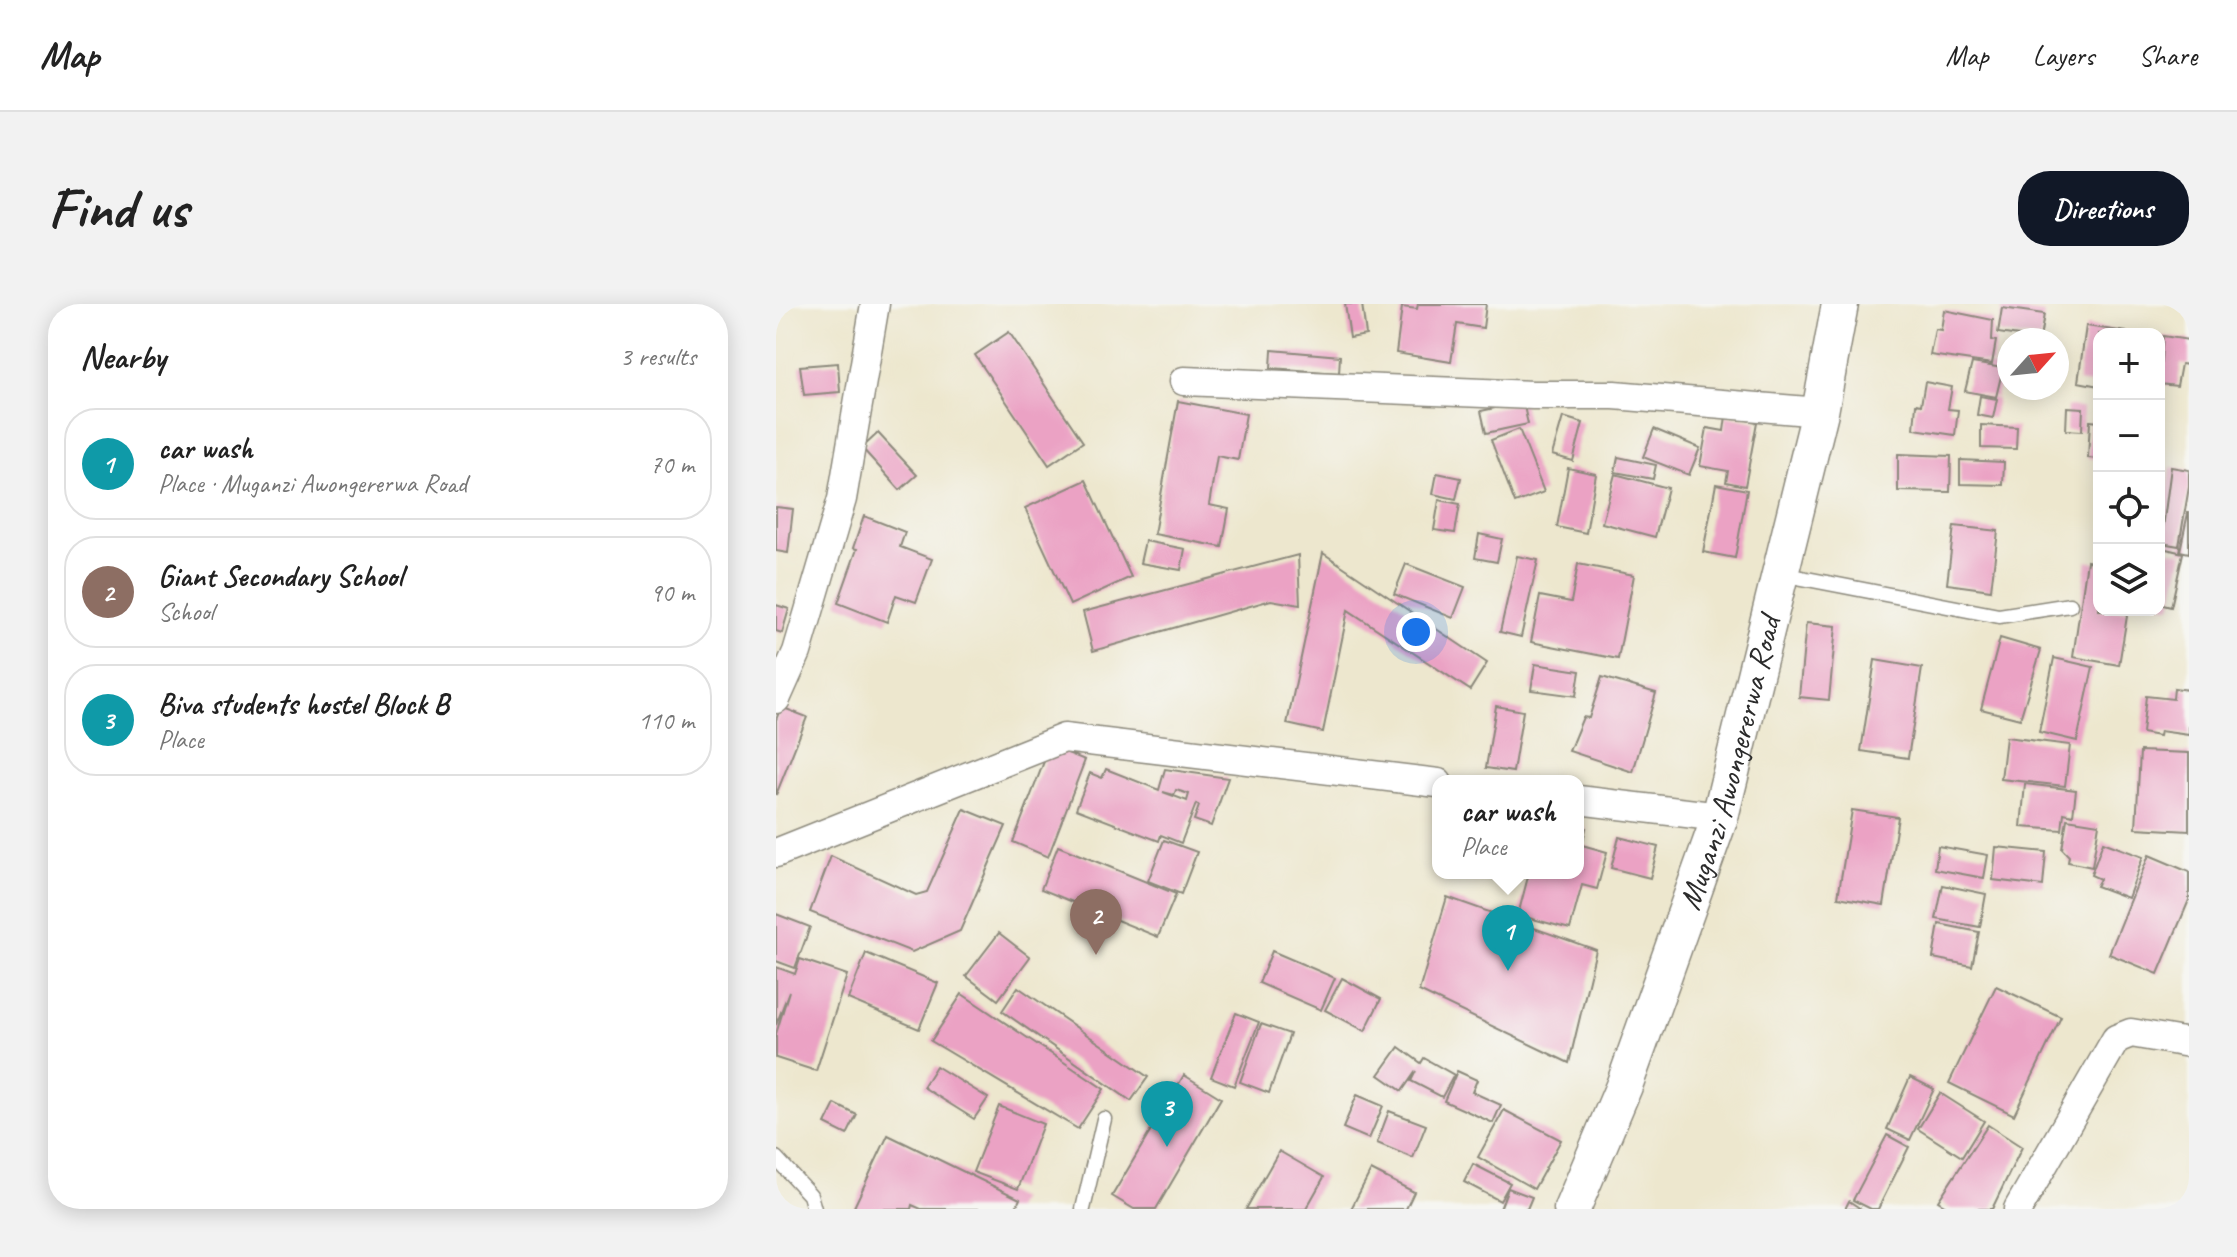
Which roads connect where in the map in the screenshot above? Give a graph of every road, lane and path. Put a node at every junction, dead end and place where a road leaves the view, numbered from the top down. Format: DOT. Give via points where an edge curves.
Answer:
graph roads {
  1 [pos="875,304"];
  2 [pos="1840,304"];
  3 [pos="1184,381"];
  4 [pos="1820,412"];
  5 [pos="1780,574"];
  6 [pos="2070,605"];
  7 [pos="776,699"];
  8 [pos="1432,782"];
  9 [pos="1584,801"];
  10 [pos="1720,817"];
  11 [pos="776,853"];
  12 [pos="2189,1043"];
  13 [pos="1104,1119"];
  14 [pos="776,1158"];
  15 [pos="814,1209"];
  16 [pos="1083,1209"];
  17 [pos="1572,1209"];
  18 [pos="2018,1209"];
  1 -- 7 [label="street" via="842,499 797,652"];
  2 -- 4 [label="street, Muganzi Awongererwa Road"];
  3 -- 4 [label="street" via="1614,395"];
  4 -- 5 [label="street, Muganzi Awongererwa Road"];
  5 -- 6 [label="lane" via="1999,616"];
  5 -- 10 [label="street, Muganzi Awongererwa Road"];
  8 -- 11 [label="street" via="1064,738"];
  9 -- 10 [label="street"];
  10 -- 17 [label="street, Muganzi Awongererwa Road" via="1624,1086"];
  12 -- 18 [label="street" via="2142,1033 2116,1039"];
  13 -- 16 [label="lane"];
  14 -- 15 [label="lane" via="810,1195"];
}
